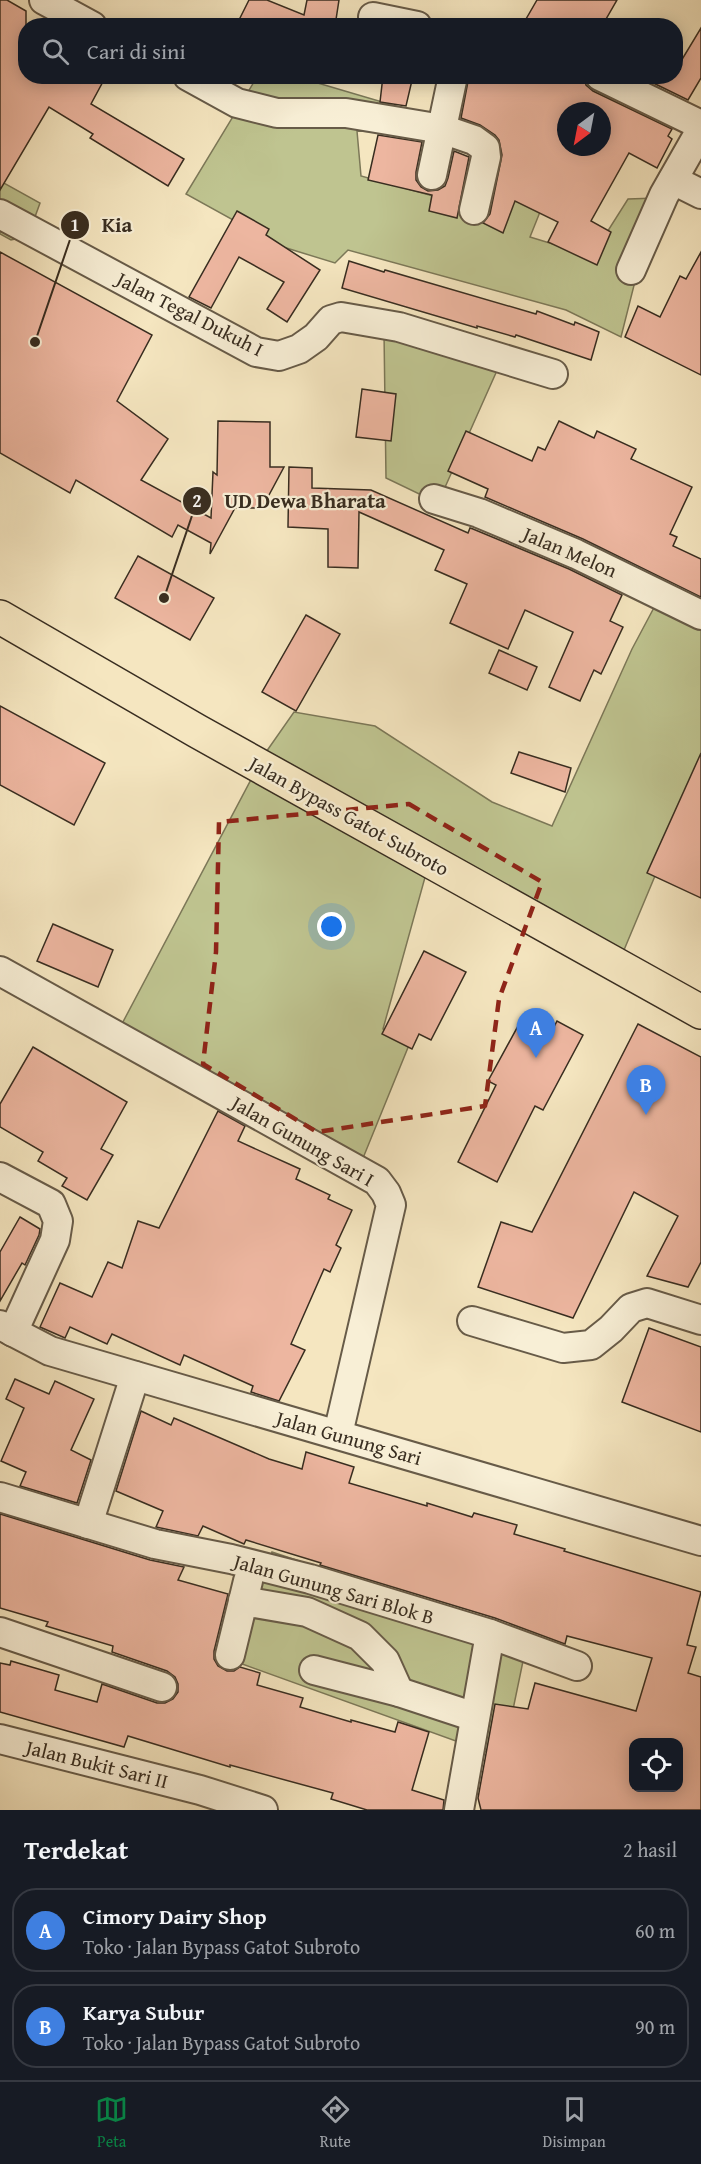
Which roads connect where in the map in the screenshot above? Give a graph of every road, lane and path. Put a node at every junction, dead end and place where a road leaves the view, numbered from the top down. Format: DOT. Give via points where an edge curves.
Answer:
graph roads {
  1 [pos="44,0"];
  2 [pos="373,17"];
  3 [pos="77,18"];
  4 [pos="378,18"];
  5 [pos="203,84"];
  6 [pos="451,84"];
  7 [pos="616,84"];
  8 [pos="701,125"];
  9 [pos="442,129"];
  10 [pos="701,130"];
  11 [pos="432,175"];
  12 [pos="673,180"];
  13 [pos="701,194"];
  14 [pos="474,210"];
  15 [pos="0,214"];
  16 [pos="632,270"];
  17 [pos="553,374"];
  18 [pos="434,499"];
  19 [pos="701,615"];
  20 [pos="0,617"];
  21 [pos="0,971"];
  22 [pos="701,1012"];
  23 [pos="0,1177"];
  24 [pos="701,1320"];
  25 [pos="472,1322"];
  26 [pos="6,1329"];
  27 [pos="135,1376"];
  28 [pos="338,1434"];
  29 [pos="0,1497"];
  30 [pos="88,1524"];
  31 [pos="701,1541"];
  32 [pos="252,1565"];
  33 [pos="243,1601"];
  34 [pos="0,1632"];
  35 [pos="490,1634"];
  36 [pos="230,1655"];
  37 [pos="577,1666"];
  38 [pos="314,1670"];
  39 [pos="162,1687"];
  40 [pos="399,1692"];
  41 [pos="476,1717"];
  42 [pos="0,1739"];
  43 [pos="263,1810"];
  44 [pos="459,1810"];
  1 -- 3 [label="street"];
  2 -- 4 [label="street"];
  5 -- 9 [label="street" via="237,103 277,113 346,113"];
  6 -- 9 [label="street"];
  7 -- 8 [label="street"];
  9 -- 11 [label="street"];
  9 -- 14 [label="street" via="485,148"];
  10 -- 12 [label="street"];
  12 -- 13 [label="street"];
  12 -- 16 [label="street"];
  15 -- 17 [label="street, Jalan Tegal Dukuh I" via="256,352 279,356 299,349 331,320 340,317 399,327"];
  18 -- 19 [label="street, Jalan Melon" via="479,513 567,550"];
  20 -- 22 [label="main road, Jalan Bypass Gatot Subroto"];
  21 -- 28 [label="street, Jalan Gunung Sari I" via="377,1181 386,1193 391,1205"];
  23 -- 26 [label="street" via="51,1204 58,1221 55,1240"];
  24 -- 25 [label="street" via="647,1303 631,1308 591,1345 563,1348"];
  26 -- 27 [label="street, Jalan Gunung Sari" via="50,1351"];
  27 -- 28 [label="street, Jalan Gunung Sari"];
  27 -- 30 [label="street"];
  28 -- 31 [label="street, Jalan Gunung Sari"];
  29 -- 30 [label="street, Jalan Gunung Sari Blok B"];
  30 -- 32 [label="street, Jalan Gunung Sari Blok B" via="155,1544"];
  32 -- 33 [label="street"];
  32 -- 35 [label="street, Jalan Gunung Sari Blok B"];
  33 -- 36 [label="street"];
  33 -- 40 [label="street" via="307,1612 360,1636 385,1662"];
  34 -- 39 [label="street"];
  35 -- 37 [label="street, Jalan Gunung Sari Blok B"];
  35 -- 41 [label="street"];
  38 -- 40 [label="street"];
  40 -- 41 [label="street"];
  41 -- 44 [label="street"];
  42 -- 43 [label="street, Jalan Bukit Sari II"];
}
